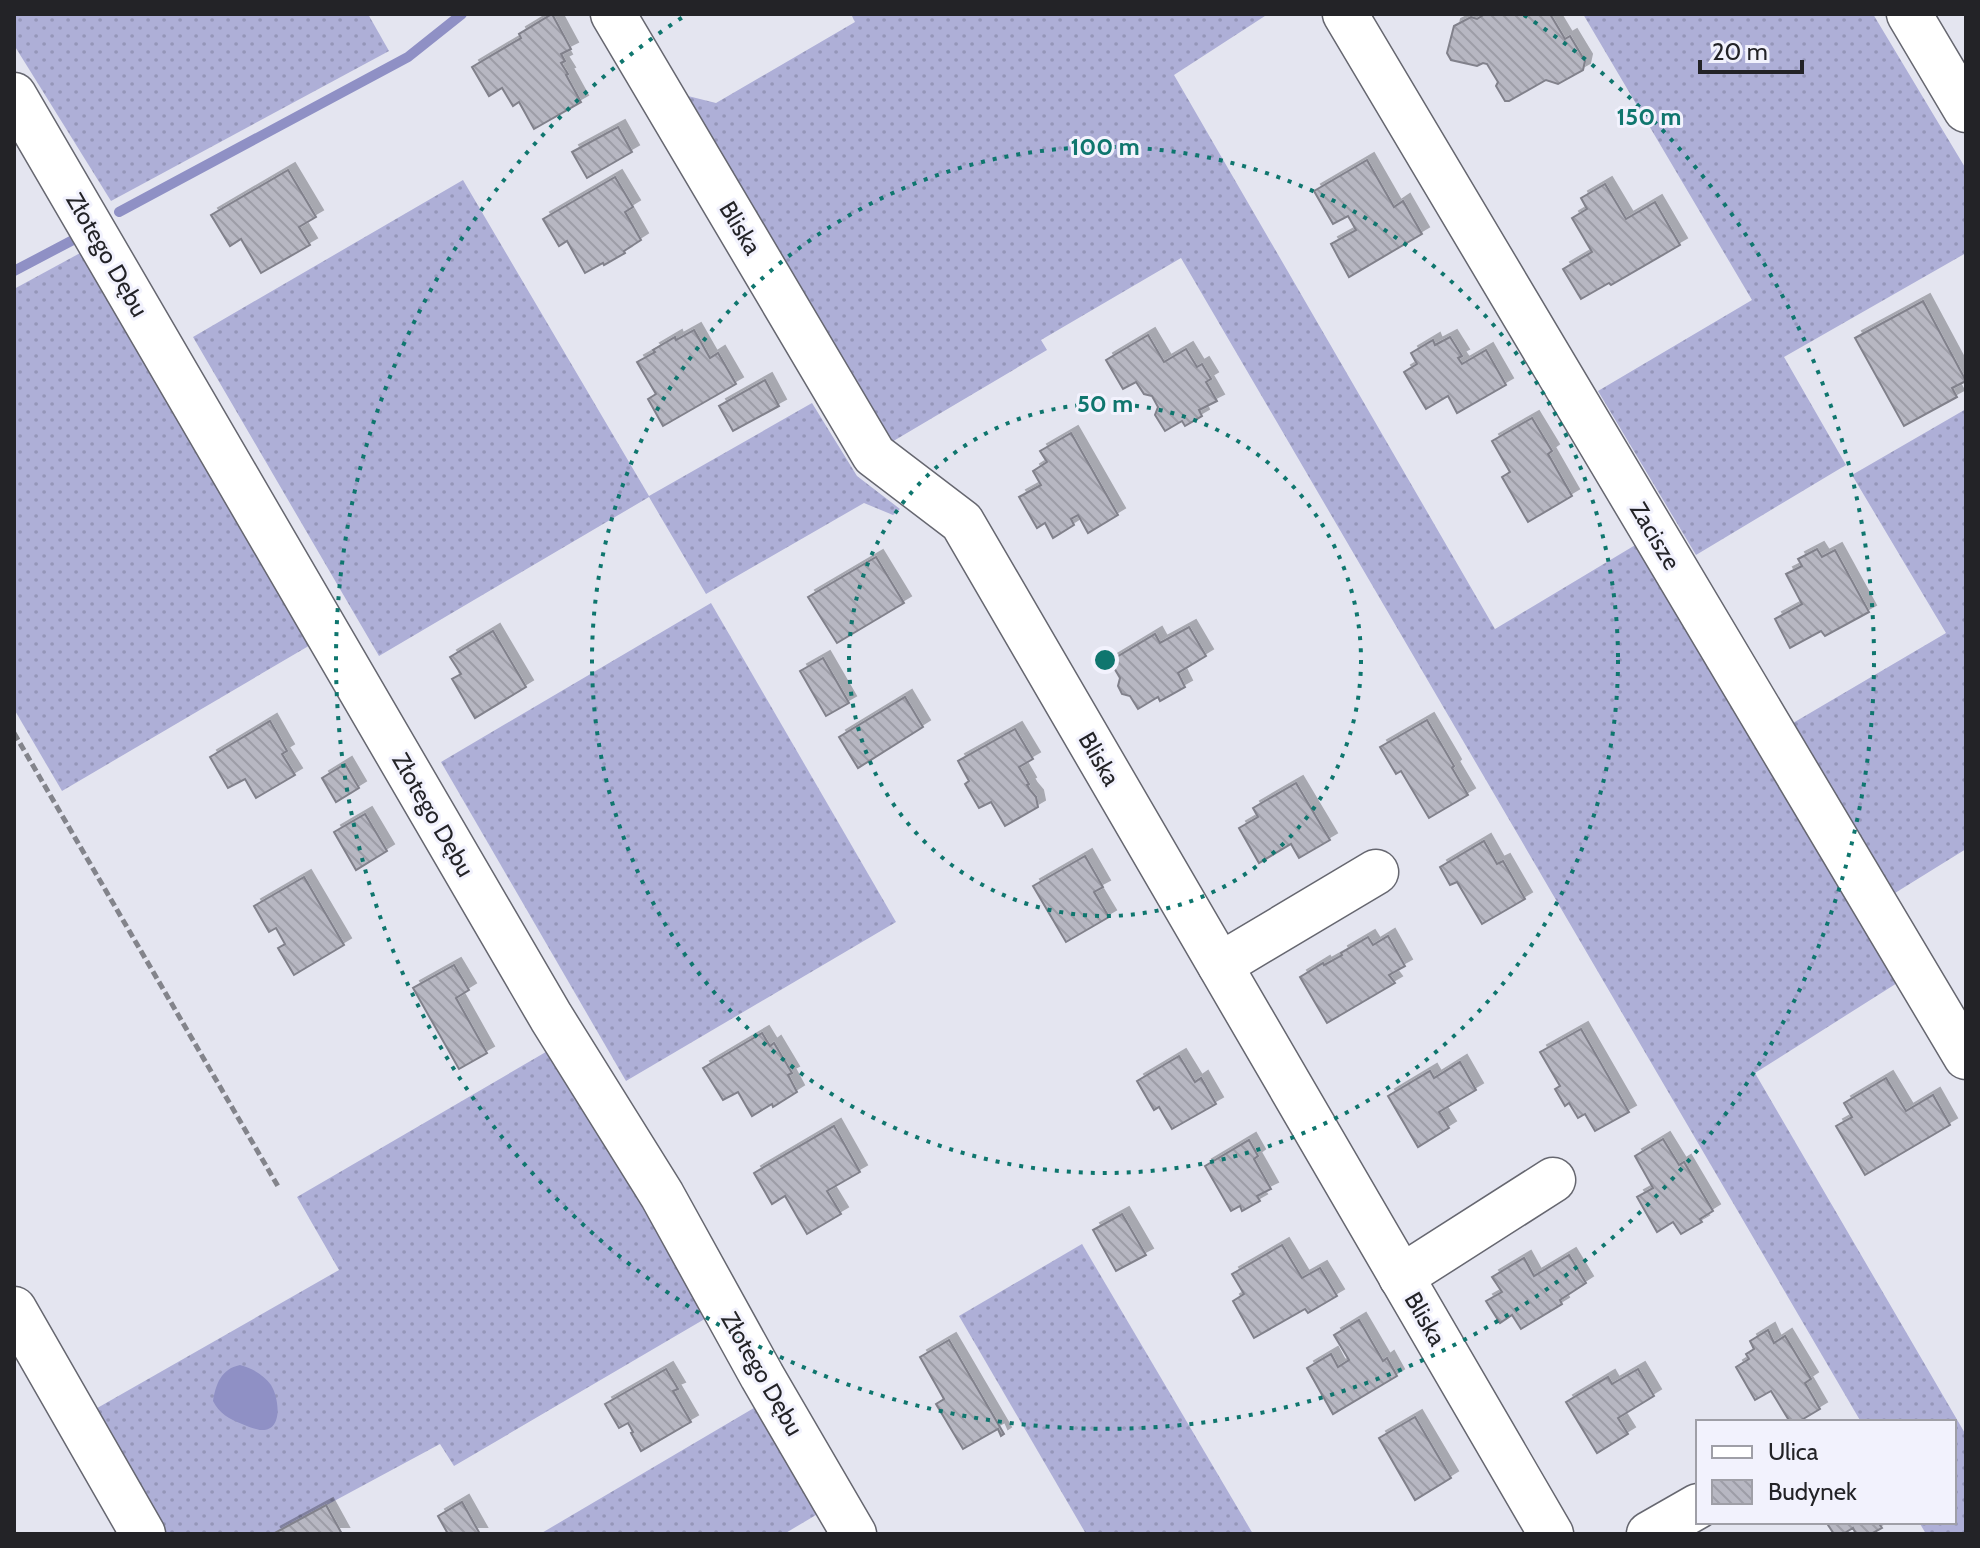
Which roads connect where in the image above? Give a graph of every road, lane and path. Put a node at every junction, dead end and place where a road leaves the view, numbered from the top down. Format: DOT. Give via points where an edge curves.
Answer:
graph roads {
  1 [pos="613,14"];
  2 [pos="1345,14"];
  3 [pos="1909,14"];
  4 [pos="14,95"];
  5 [pos="1966,110"];
  6 [pos="14,733"];
  7 [pos="1376,872"];
  8 [pos="1220,965"];
  9 [pos="1966,1057"];
  10 [pos="1553,1180"];
  11 [pos="279,1188"];
  12 [pos="1401,1277"];
  13 [pos="14,1309"];
  14 [pos="1696,1507"];
  15 [pos="143,1534"];
  16 [pos="854,1534"];
  17 [pos="1551,1534"];
  18 [pos="1649,1534"];
  1 -- 8 [label="street, Bliska" via="874,455 962,522"];
  2 -- 9 [label="street, Zacisze"];
  3 -- 5 [label="street"];
  4 -- 16 [label="street, Złotego Dębu" via="535,990 662,1195"];
  6 -- 11 [label="path"];
  7 -- 8 [label="street"];
  8 -- 12 [label="street, Bliska"];
  10 -- 12 [label="street"];
  12 -- 17 [label="street, Bliska"];
  13 -- 15 [label="street"];
  14 -- 18 [label="street"];
}
